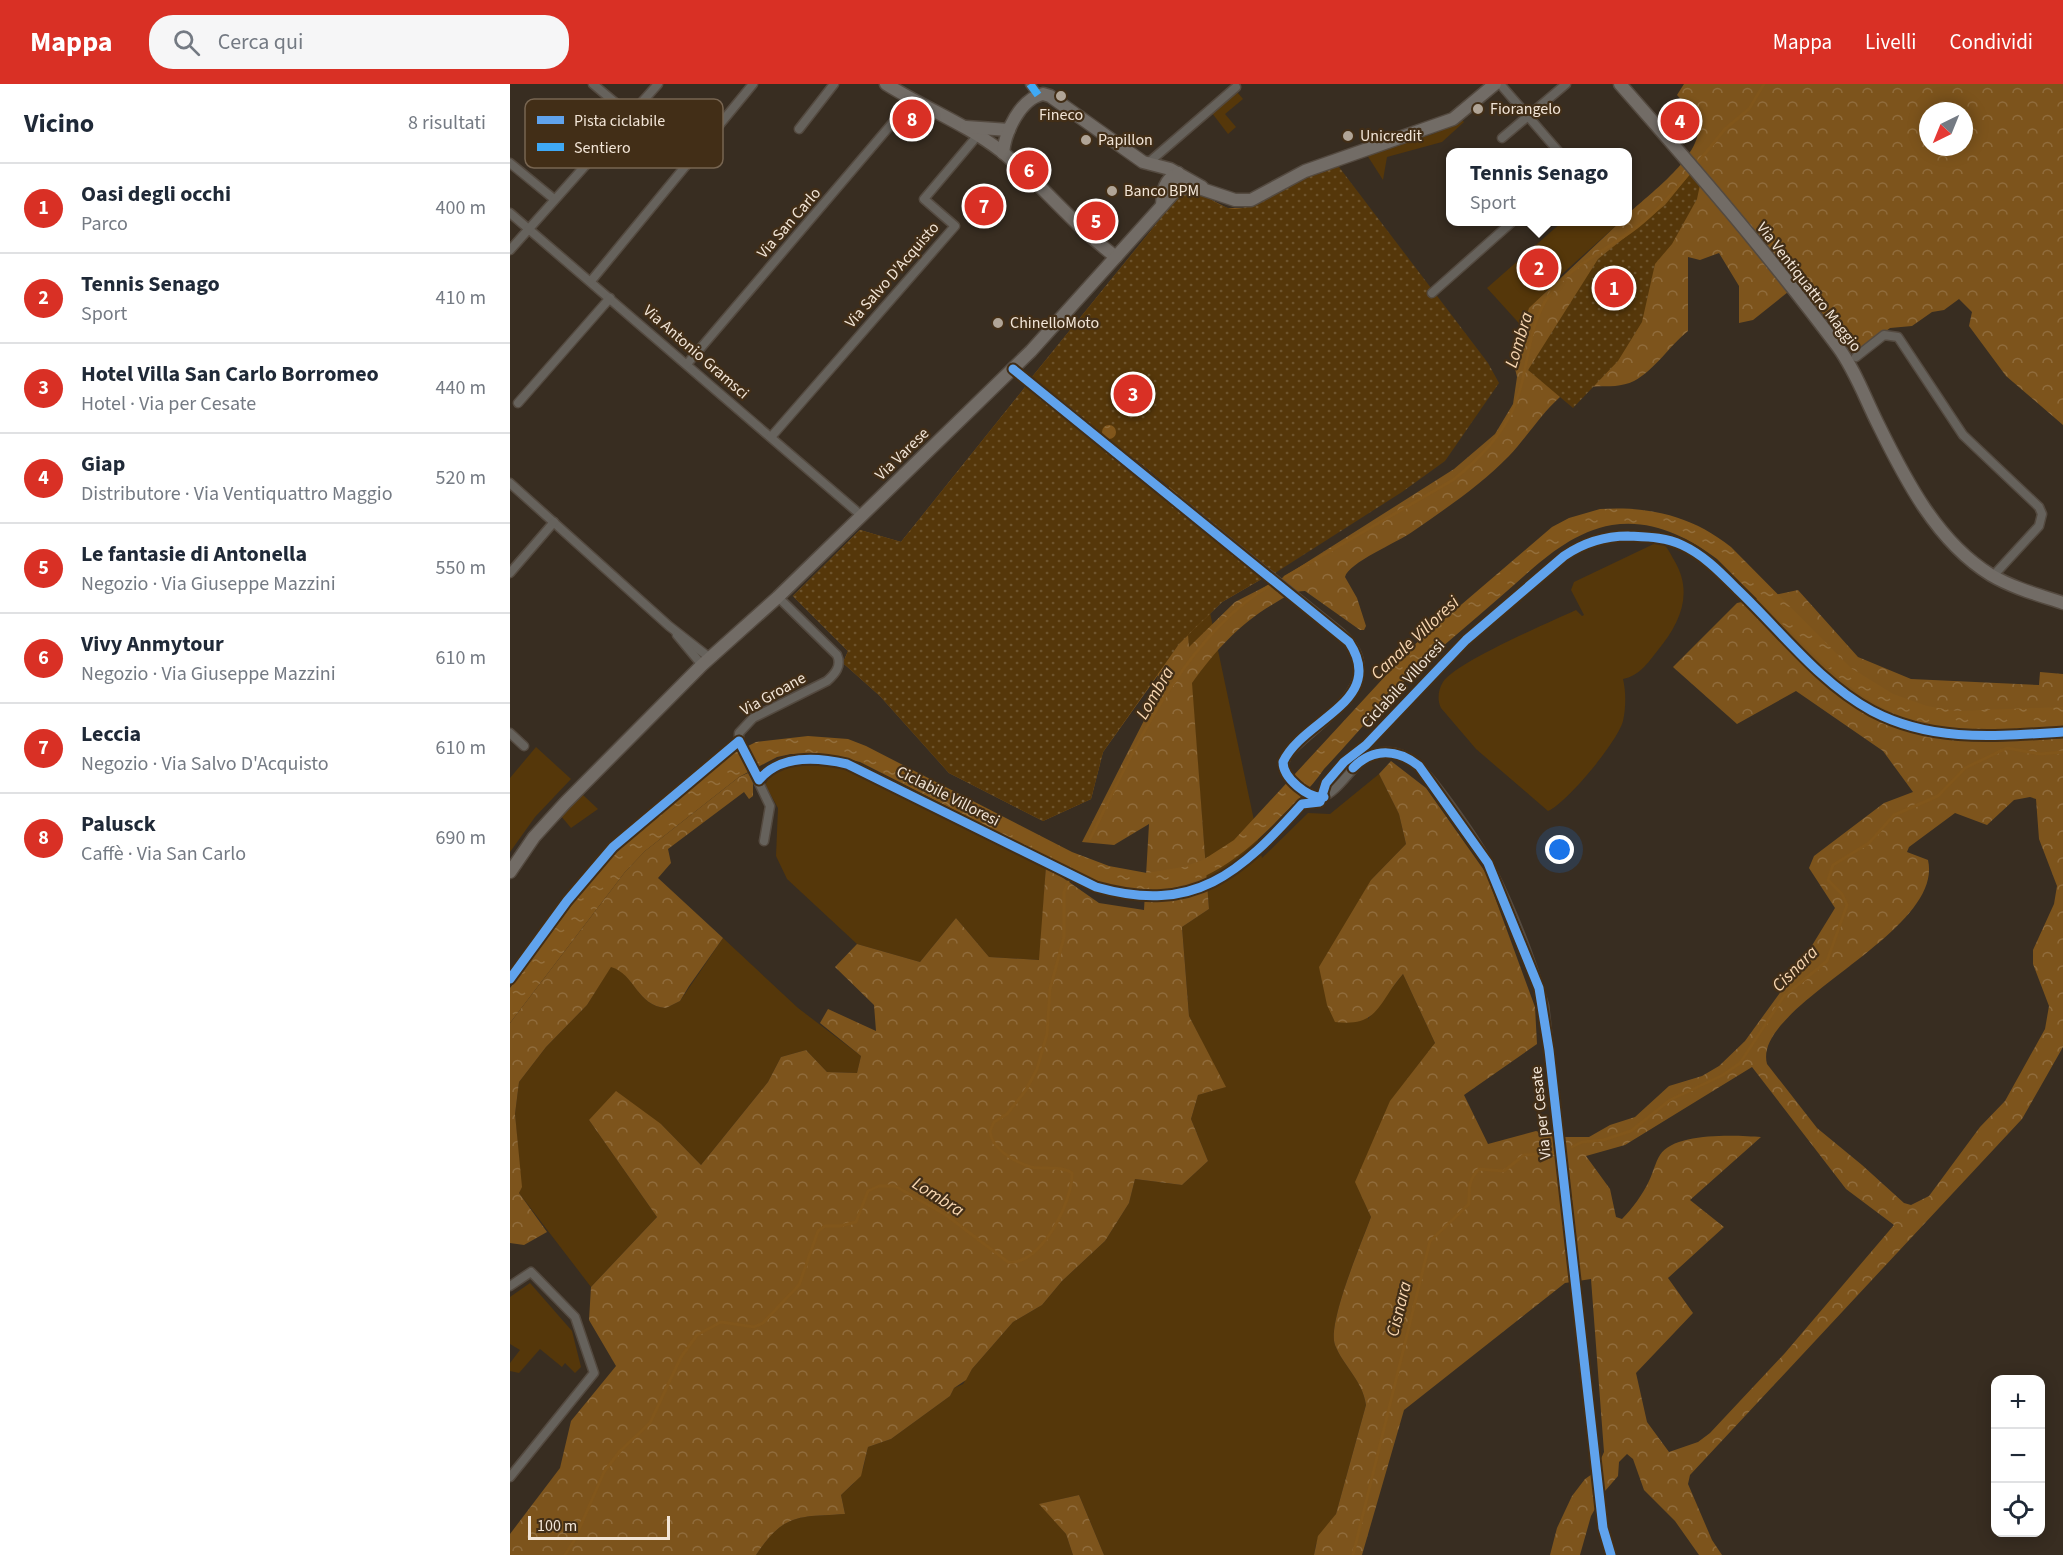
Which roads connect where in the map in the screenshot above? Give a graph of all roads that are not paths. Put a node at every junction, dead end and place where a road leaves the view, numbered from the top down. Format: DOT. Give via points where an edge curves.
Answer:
graph roads {
  1 [pos="593,84"];
  2 [pos="658,84"];
  3 [pos="753,84"];
  4 [pos="834,84"];
  5 [pos="886,84"];
  6 [pos="1030,84"];
  7 [pos="1495,84"];
  8 [pos="1500,84"];
  9 [pos="1566,84"];
  10 [pos="1620,84"];
  11 [pos="1236,87"];
  12 [pos="1038,95"];
  13 [pos="611,99"];
  14 [pos="644,99"];
  15 [pos="912,100"];
  16 [pos="1527,116"];
  17 [pos="723,120"];
  18 [pos="799,129"];
  19 [pos="1009,130"];
  20 [pos="982,131"];
  21 [pos="1502,138"];
  22 [pos="1555,148"];
  23 [pos="1003,153"];
  24 [pos="510,163"];
  25 [pos="1147,164"];
  26 [pos="582,168"];
  27 [pos="684,168"];
  28 [pos="1178,172"];
  29 [pos="1178,188"];
  30 [pos="1206,189"];
  31 [pos="554,199"];
  32 [pos="1162,205"];
  33 [pos="510,213"];
  34 [pos="1507,226"];
  35 [pos="529,229"];
  36 [pos="510,250"];
  37 [pos="1116,257"];
  38 [pos="591,281"];
  39 [pos="1432,293"];
  40 [pos="610,298"];
  41 [pos="1856,357"];
  42 [pos="687,364"];
  43 [pos="1013,369"];
  44 [pos="518,403"];
  45 [pos="1075,418"];
  46 [pos="771,437"];
  47 [pos="1131,464"];
  48 [pos="510,483"];
  49 [pos="862,516"];
  50 [pos="554,522"];
  51 [pos="510,573"];
  52 [pos="1993,576"];
  53 [pos="778,597"];
  54 [pos="2063,603"];
  55 [pos="706,662"];
  56 [pos="510,734"];
  57 [pos="524,746"];
  58 [pos="764,842"];
  59 [pos="510,872"];
  60 [pos="510,1286"];
  61 [pos="510,1477"];
  62 [pos="1611,1555"];
  1 -- 13 [label="street"];
  2 -- 14 [label="street"];
  3 -- 17 [label="street"];
  4 -- 18 [label="street"];
  5 -- 15 [label="street"];
  6 -- 12 [label="street"];
  7 -- 30 [label="street" via="1448,122 1308,164 1251,200 1235,200"];
  8 -- 16 [label="street"];
  9 -- 16 [label="street"];
  10 -- 52 [label="street, Via Ventiquattro Maggio" via="1699,174 1843,354 1898,464 1924,506 1960,549"];
  11 -- 25 [label="street"];
  12 -- 19 [label="street" via="1027,103"];
  12 -- 25 [label="street" via="1050,96"];
  15 -- 20 [label="street" via="965,127"];
  15 -- 42 [label="street, Via San Carlo"];
  16 -- 21 [label="street"];
  16 -- 22 [label="street"];
  19 -- 20 [label="street"];
  19 -- 23 [label="street"];
  20 -- 23 [label="street"];
  20 -- 46 [label="street, Via Salvo D'Acquisto" via="924,199 955,226"];
  23 -- 37 [label="street"];
  24 -- 31 [label="street"];
  25 -- 28 [label="street"];
  26 -- 31 [label="street"];
  27 -- 38 [label="street"];
  28 -- 29 [label="street"];
  28 -- 30 [label="street"];
  28 -- 32 [label="street" via="1165,184"];
  29 -- 30 [label="street"];
  29 -- 32 [label="street, Via Varese"];
  31 -- 35 [label="street"];
  32 -- 37 [label="street, Via Varese"];
  33 -- 35 [label="street, Via Antonio Gramsci"];
  34 -- 39 [label="street"];
  35 -- 36 [label="street"];
  35 -- 38 [label="street, Via Antonio Gramsci"];
  37 -- 43 [label="street, Via Varese"];
  38 -- 40 [label="street, Via Antonio Gramsci"];
  40 -- 42 [label="street, Via Antonio Gramsci"];
  40 -- 44 [label="street"];
  41 -- 52 [label="street" via="1884,335 1898,337 1963,435 2041,511 2039,526"];
  42 -- 46 [label="street, Via Antonio Gramsci"];
  43 -- 45 [label="street"];
  43 -- 49 [label="street, Via Varese"];
  46 -- 49 [label="street, Via Antonio Gramsci"];
  47 -- 62 [label="street, Via per Cesate" via="1341,633 1353,648 1359,664 1356,687 1285,758 1287,774 1316,798 1325,796 1357,764 1379,753 1395,753 1413,761 1488,863 1544,1006 1602,1518"];
  48 -- 50 [label="street"];
  49 -- 53 [label="street, Via Varese"];
  50 -- 51 [label="street"];
  50 -- 55 [label="street"];
  52 -- 54 [label="street, Via Ventiquattro Maggio"];
  53 -- 55 [label="street, Via Varese"];
  53 -- 58 [label="street, Via Groane" via="837,655 838,665 833,676 817,687 748,722 739,732 741,745 771,808"];
  55 -- 59 [label="street, Via Varese" via="548,820"];
  56 -- 57 [label="street"];
  60 -- 61 [label="street" via="531,1272 574,1317 594,1373"];
}
